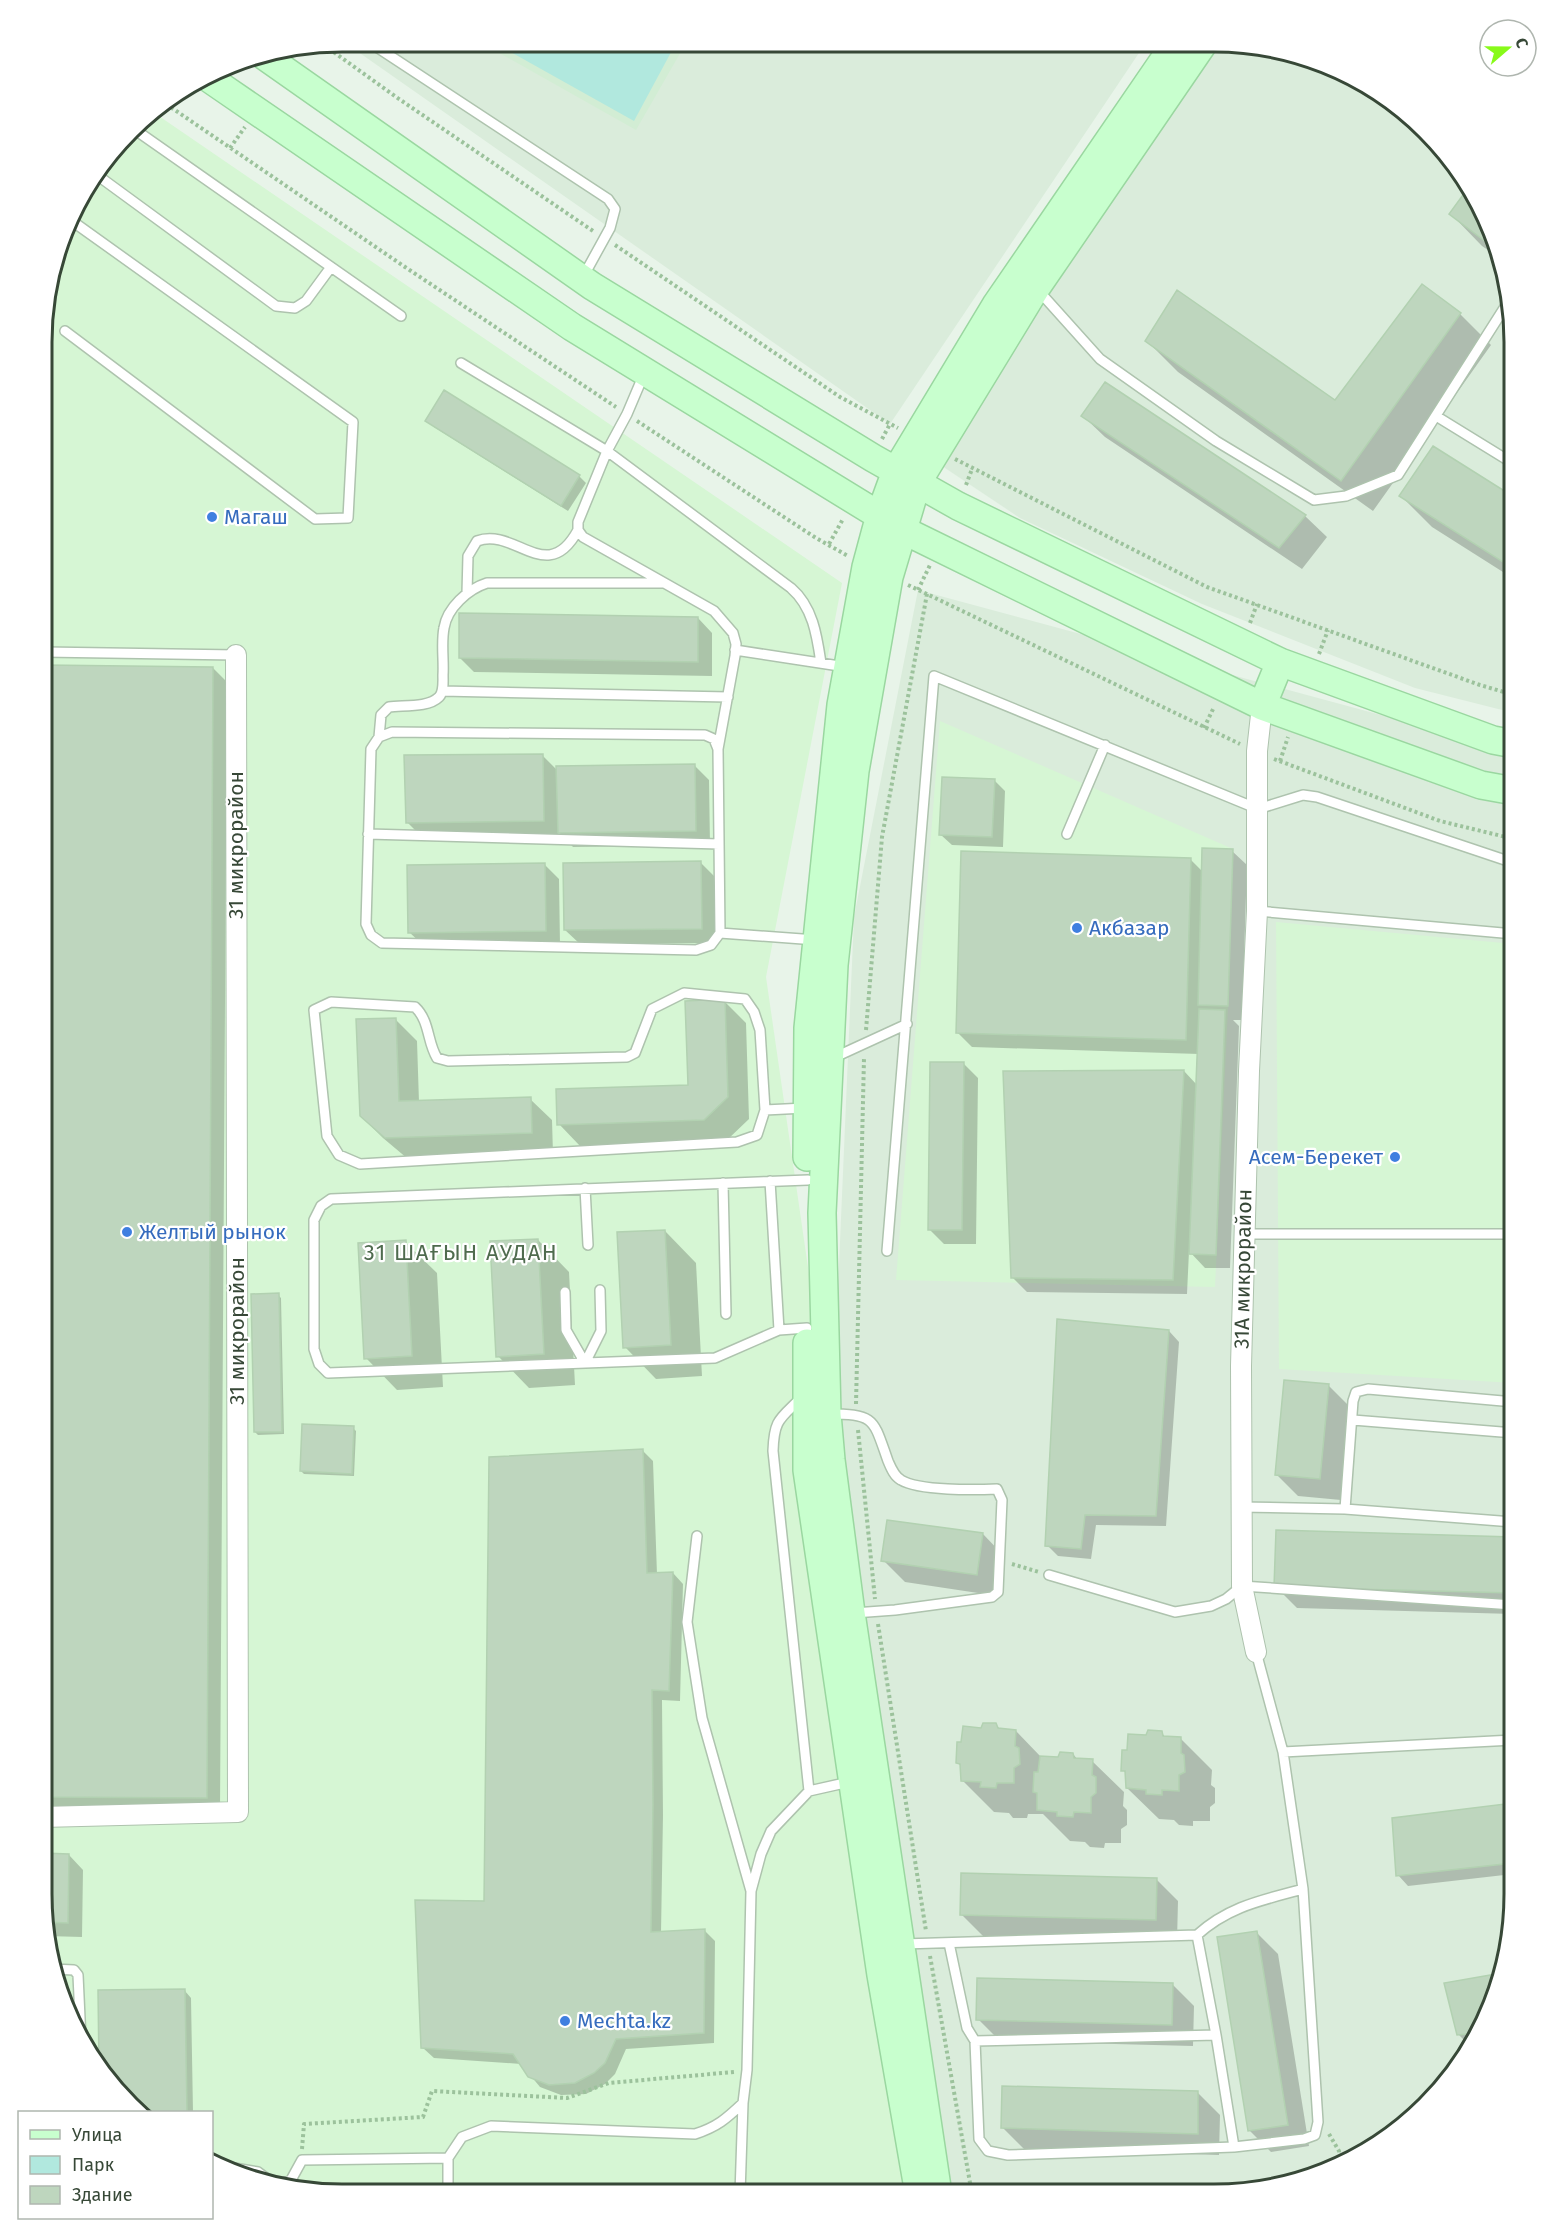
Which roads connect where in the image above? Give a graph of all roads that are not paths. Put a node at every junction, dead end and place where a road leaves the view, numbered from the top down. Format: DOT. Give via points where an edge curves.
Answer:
graph roads {
  1 [pos="384,52"];
  2 [pos="1170,52"];
  3 [pos="1198,52"];
  4 [pos="272,61"];
  5 [pos="214,82"];
  6 [pos="141,134"];
  7 [pos="102,179"];
  8 [pos="78,225"];
  9 [pos="331,267"];
  10 [pos="582,279"];
  11 [pos="1036,288"];
  12 [pos="1502,312"];
  13 [pos="401,316"];
  14 [pos="65,331"];
  15 [pos="461,363"];
  16 [pos="645,372"];
  17 [pos="1436,416"];
  18 [pos="607,450"];
  19 [pos="1504,458"];
  20 [pos="907,477"];
  21 [pos="880,515"];
  22 [pos="578,530"];
  23 [pos="903,530"];
  24 [pos="878,572"];
  25 [pos="665,583"];
  26 [pos="467,593"];
  27 [pos="735,650"];
  28 [pos="52,652"];
  29 [pos="236,654"];
  30 [pos="1280,662"];
  31 [pos="821,663"];
  32 [pos="848,667"];
  33 [pos="442,691"];
  34 [pos="728,697"];
  35 [pos="1262,706"];
  36 [pos="379,737"];
  37 [pos="1504,742"];
  38 [pos="1105,746"];
  39 [pos="718,748"];
  40 [pos="1504,789"];
  41 [pos="1258,809"];
  42 [pos="368,834"];
  43 [pos="1067,834"];
  44 [pos="719,844"];
  45 [pos="1504,859"];
  46 [pos="1257,911"];
  47 [pos="720,933"];
  48 [pos="1504,933"];
  49 [pos="818,940"];
  50 [pos="907,1024"];
  51 [pos="829,1060"];
  52 [pos="807,1108"];
  53 [pos="765,1110"];
  54 [pos="807,1180"];
  55 [pos="770,1181"];
  56 [pos="723,1183"];
  57 [pos="585,1188"];
  58 [pos="1243,1234"];
  59 [pos="1504,1234"];
  60 [pos="588,1245"];
  61 [pos="887,1251"];
  62 [pos="600,1290"];
  63 [pos="565,1292"];
  64 [pos="726,1314"];
  65 [pos="807,1328"];
  66 [pos="779,1330"];
  67 [pos="585,1363"];
  68 [pos="807,1392"];
  69 [pos="1504,1401"];
  70 [pos="827,1414"];
  71 [pos="1353,1419"];
  72 [pos="1504,1432"];
  73 [pos="1240,1507"];
  74 [pos="1345,1509"];
  75 [pos="1504,1521"];
  76 [pos="697,1536"];
  77 [pos="1049,1575"];
  78 [pos="1242,1586"];
  79 [pos="1504,1604"];
  80 [pos="864,1612"];
  81 [pos="1256,1652"];
  82 [pos="1504,1740"];
  83 [pos="1283,1752"];
  84 [pos="852,1782"];
  85 [pos="809,1791"];
  86 [pos="52,1817"];
  87 [pos="1303,1889"];
  88 [pos="752,1890"];
  89 [pos="1197,1935"];
  90 [pos="949,1943"];
  91 [pos="899,1944"];
  92 [pos="62,1969"];
  93 [pos="80,2018"];
  94 [pos="1216,2035"];
  95 [pos="975,2041"];
  96 [pos="743,2103"];
  97 [pos="1234,2146"];
  98 [pos="448,2158"];
  99 [pos="291,2180"];
  100 [pos="448,2184"];
  101 [pos="740,2184"];
  102 [pos="917,2184"];
  103 [pos="936,2184"];
  1 -- 10 [label="lane" via="608,199 615,209 610,228"];
  2 -- 20 [label="street" via="996,305"];
  3 -- 11 [label="street"];
  4 -- 10 [label="street"];
  5 -- 16 [label="street" via="572,327"];
  6 -- 9 [label="lane"];
  7 -- 9 [label="lane" via="276,306 296,308 306,301"];
  8 -- 14 [label="lane" via="353,422 348,518 315,519"];
  9 -- 13 [label="lane"];
  10 -- 20 [label="street"];
  11 -- 17 [label="lane" via="1100,359 1216,441 1314,500 1346,496 1398,475"];
  11 -- 20 [label="street"];
  12 -- 17 [label="lane"];
  15 -- 18 [label="lane"];
  16 -- 18 [label="lane"];
  16 -- 21 [label="street"];
  17 -- 19 [label="lane"];
  18 -- 22 [label="lane"];
  18 -- 31 [label="lane" via="800,595 813,621"];
  20 -- 21 [label="street"];
  20 -- 23 [label="street"];
  20 -- 30 [label="street" via="958,506"];
  21 -- 23 [label="street"];
  21 -- 24 [label="street"];
  22 -- 25 [label="lane" via="583,537"];
  22 -- 26 [label="lane" via="569,546 552,555 490,538 477,541 468,556"];
  23 -- 24 [label="street"];
  23 -- 35 [label="street"];
  24 -- 32 [label="street"];
  24 -- 51 [label="street" via="834,965"];
  25 -- 26 [label="lane" via="487,583"];
  25 -- 27 [label="lane" via="714,611 733,633"];
  26 -- 33 [label="lane" via="444,627"];
  27 -- 31 [label="lane"];
  27 -- 34 [label="lane"];
  28 -- 29 [label="lane"];
  29 -- 86 [label="street, 31 микрорайон" via="238,1812"];
  30 -- 35 [label="street"];
  30 -- 37 [label="street"];
  31 -- 32 [label="lane"];
  32 -- 49 [label="street"];
  33 -- 34 [label="lane"];
  33 -- 36 [label="lane" via="429,703 389,707 381,715"];
  34 -- 39 [label="lane"];
  35 -- 40 [label="street" via="1481,785"];
  35 -- 41 [label="street, 31А микрорайон" via="1257,751"];
  36 -- 39 [label="lane" via="392,732 705,735 714,739"];
  36 -- 42 [label="lane" via="370,749"];
  38 -- 41 [label="lane"];
  38 -- 43 [label="lane"];
  38 -- 50 [label="lane" via="934,676"];
  39 -- 44 [label="lane"];
  41 -- 45 [label="lane" via="1295,797 1317,797"];
  41 -- 46 [label="street, 31А микрорайон"];
  42 -- 44 [label="lane"];
  42 -- 47 [label="lane" via="366,924 382,943 696,950 711,945"];
  44 -- 47 [label="lane"];
  46 -- 48 [label="lane"];
  46 -- 58 [label="street, 31А микрорайон"];
  47 -- 49 [label="lane"];
  49 -- 52 [label="street" via="808,1028"];
  50 -- 51 [label="lane"];
  50 -- 61 [label="lane"];
  51 -- 70 [label="street" via="822,1213"];
  52 -- 53 [label="lane"];
  52 -- 54 [label="street"];
  53 -- 53 [label="lane" via="757,1135 737,1142 360,1164 339,1155 327,1136 314,1010 331,1002 415,1007 428,1028 433,1050 438,1058 448,1061 627,1057 635,1053 652,1009 665,1001 684,993 745,999 760,1030"];
  54 -- 55 [label="lane"];
  54 -- 65 [label="street"];
  55 -- 56 [label="lane"];
  55 -- 66 [label="lane"];
  56 -- 57 [label="lane"];
  56 -- 64 [label="lane"];
  57 -- 60 [label="lane"];
  57 -- 67 [label="lane" via="331,1199 321,1206 314,1220 314,1348 319,1364 328,1373"];
  58 -- 59 [label="lane"];
  58 -- 73 [label="street, 31А микрорайон"];
  62 -- 67 [label="lane" via="601,1331"];
  63 -- 67 [label="lane" via="566,1330"];
  65 -- 66 [label="lane"];
  65 -- 68 [label="street"];
  66 -- 67 [label="lane" via="715,1358"];
  68 -- 84 [label="street" via="807,1470"];
  68 -- 85 [label="lane" via="779,1419 773,1430 773,1451"];
  69 -- 71 [label="lane" via="1368,1389 1356,1392"];
  70 -- 80 [label="street" via="831,1460"];
  70 -- 80 [label="lane" via="866,1418 876,1429 891,1470 899,1480 915,1486 997,1489 1002,1500 998,1592 992,1597"];
  71 -- 72 [label="lane"];
  71 -- 74 [label="lane"];
  73 -- 74 [label="lane"];
  73 -- 78 [label="street, 31А микрорайон"];
  74 -- 75 [label="lane"];
  76 -- 88 [label="lane" via="687,1622 702,1718"];
  77 -- 78 [label="lane" via="1175,1612 1211,1606"];
  78 -- 79 [label="lane"];
  78 -- 81 [label="street, 31А микрорайон"];
  80 -- 91 [label="street"];
  81 -- 83 [label="lane"];
  82 -- 83 [label="lane"];
  83 -- 87 [label="lane"];
  84 -- 85 [label="lane"];
  84 -- 102 [label="street"];
  85 -- 88 [label="lane" via="771,1831"];
  87 -- 89 [label="lane" via="1242,1905 1212,1921"];
  87 -- 97 [label="lane" via="1318,2122 1315,2135"];
  88 -- 96 [label="lane"];
  89 -- 90 [label="lane"];
  89 -- 94 [label="lane"];
  90 -- 91 [label="lane"];
  90 -- 95 [label="lane" via="967,2028"];
  91 -- 103 [label="street"];
  92 -- 93 [label="lane" via="74,1970 78,1975"];
  94 -- 95 [label="lane"];
  94 -- 97 [label="lane"];
  95 -- 97 [label="lane" via="979,2139 988,2151 1008,2155"];
  96 -- 98 [label="lane" via="714,2128 694,2134 491,2126 462,2137"];
  96 -- 101 [label="lane"];
  98 -- 99 [label="lane" via="302,2160"];
  98 -- 100 [label="lane"];
}
